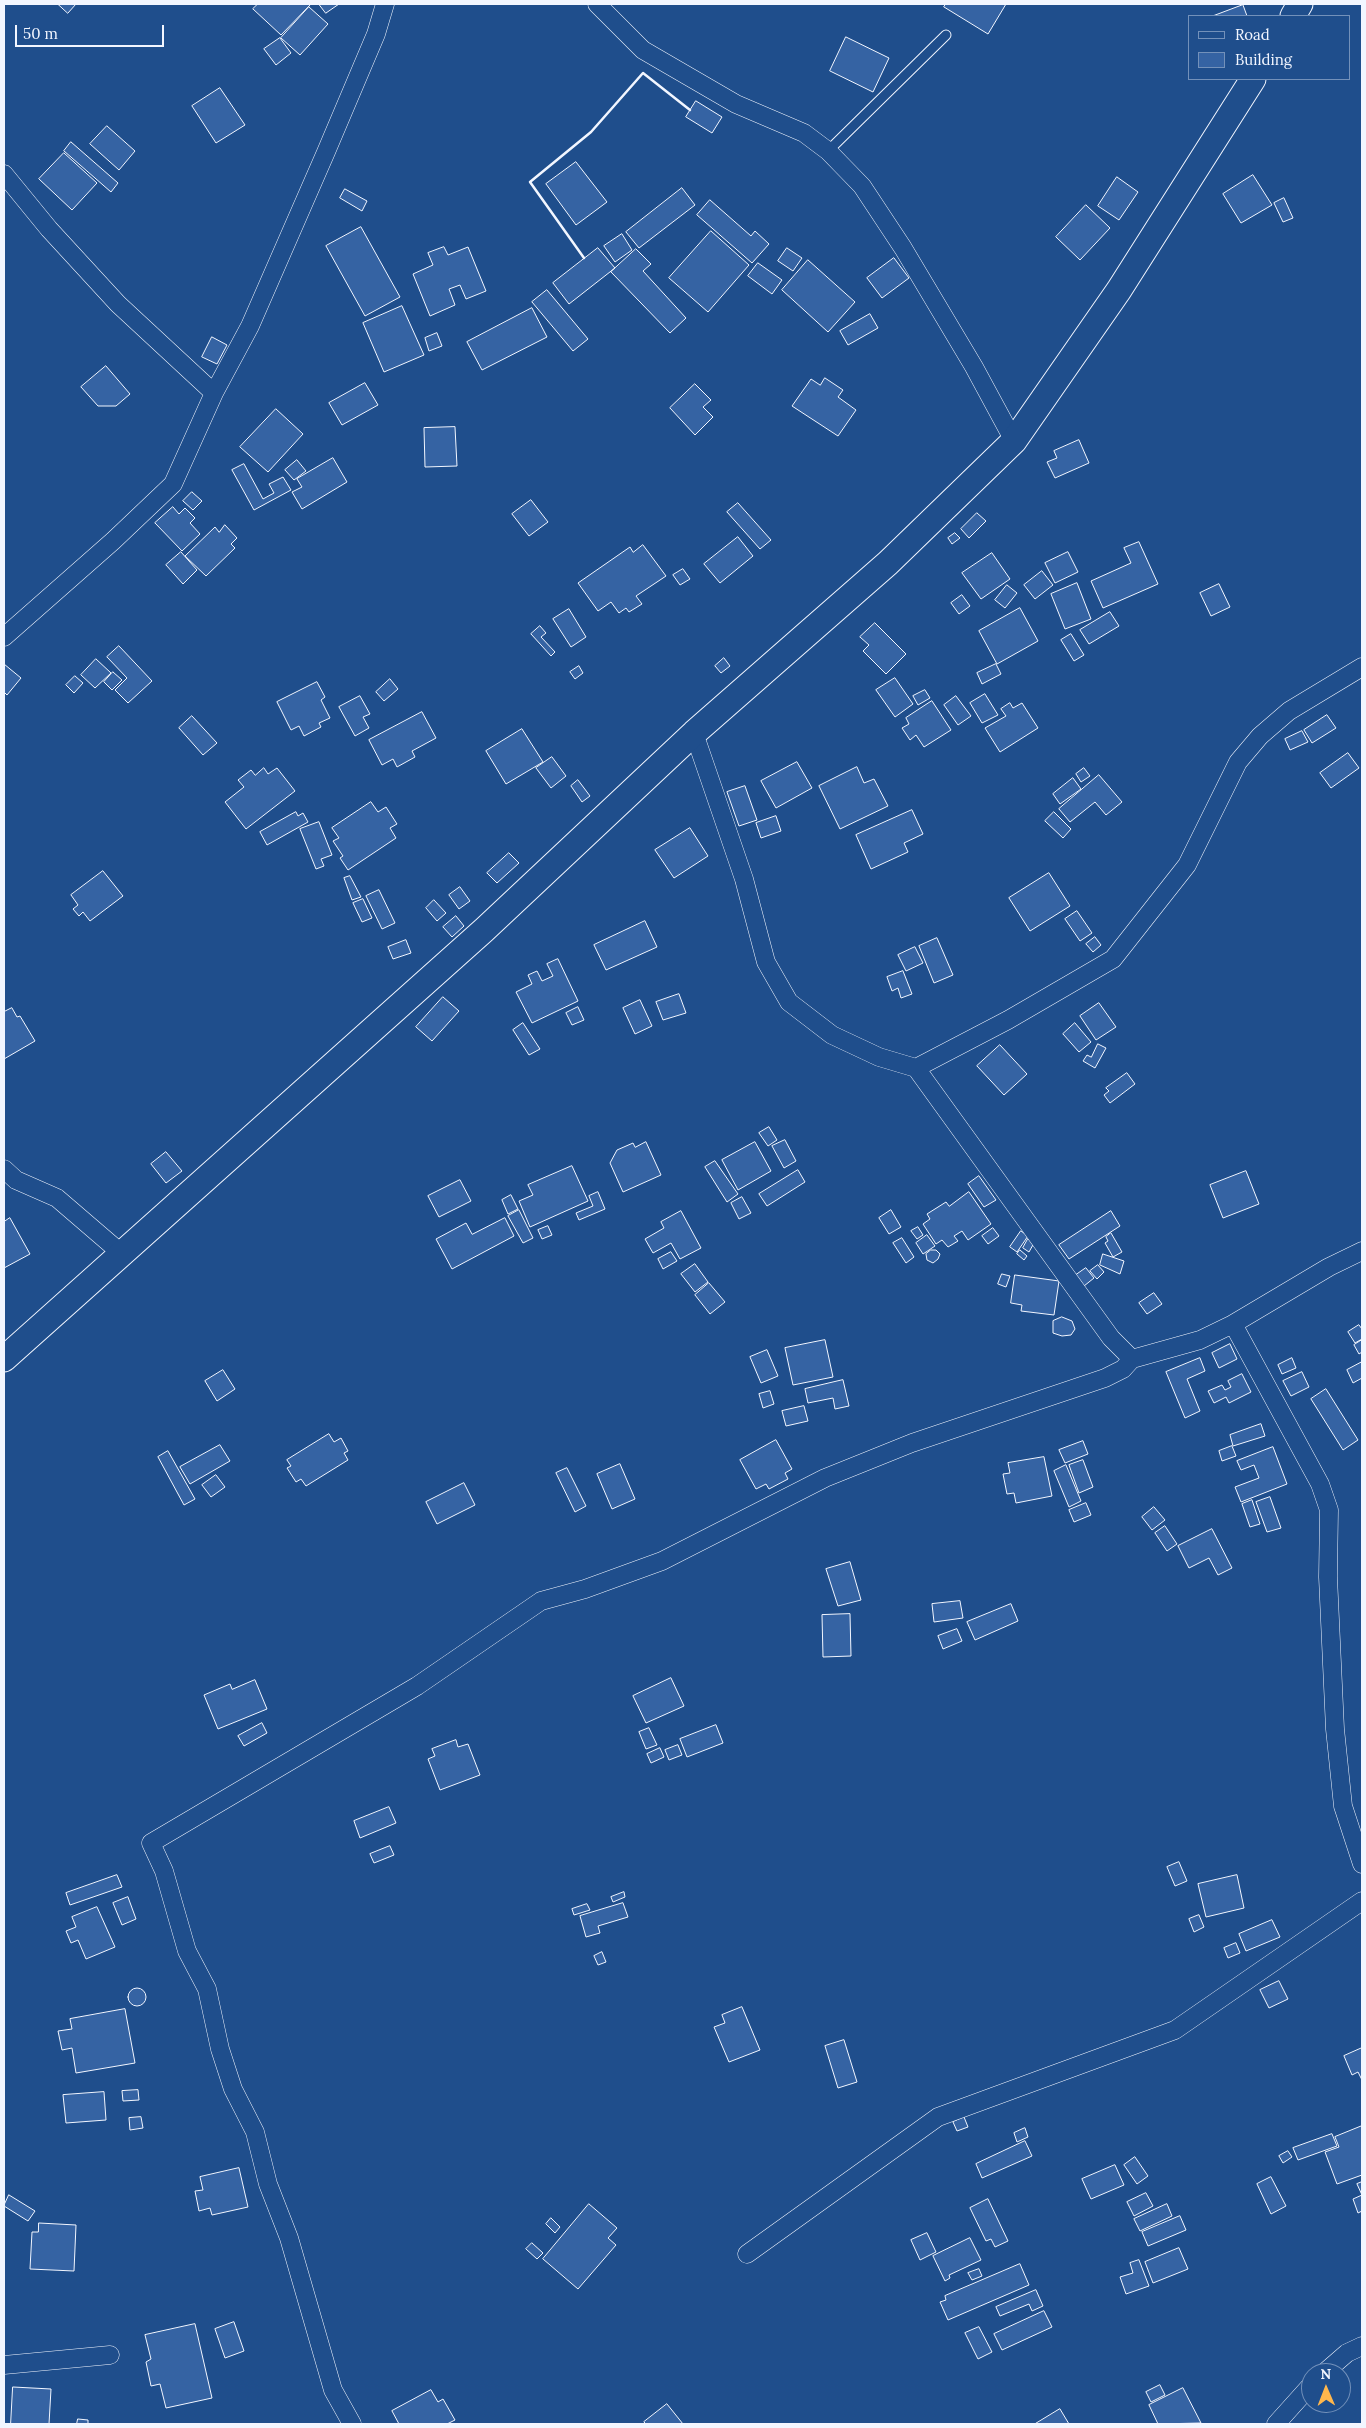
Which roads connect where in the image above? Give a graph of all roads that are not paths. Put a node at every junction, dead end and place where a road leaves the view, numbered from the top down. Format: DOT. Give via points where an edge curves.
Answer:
graph roads {
  1 [pos="384,4"];
  2 [pos="597,4"];
  3 [pos="1300,4"];
  4 [pos="1293,15"];
  5 [pos="946,35"];
  6 [pos="1252,80"];
  7 [pos="828,151"];
  8 [pos="4,174"];
  9 [pos="214,393"];
  10 [pos="1014,441"];
  11 [pos="4,637"];
  12 [pos="1362,667"];
  13 [pos="694,733"];
  14 [pos="916,1068"];
  15 [pos="4,1169"];
  16 [pos="1362,1250"];
  17 [pos="121,1253"];
  18 [pos="1233,1324"];
  19 [pos="1132,1358"];
  20 [pos="4,1359"];
  21 [pos="1362,1864"];
  22 [pos="1362,1901"];
  23 [pos="747,2254"];
  24 [pos="1362,2346"];
  25 [pos="110,2355"];
  26 [pos="1335,2363"];
  27 [pos="4,2364"];
  28 [pos="1301,2396"];
  29 [pos="352,2424"];
  30 [pos="1276,2424"];
  1 -- 9 [label="street" via="376,34 250,326"];
  2 -- 7 [label="street" via="643,50 736,104 804,133"];
  3 -- 4 [label="street"];
  5 -- 7 [label="lane"];
  6 -- 10 [label="street" via="1119,290"];
  7 -- 10 [label="street" via="862,186 903,248"];
  8 -- 9 [label="street" via="118,304"];
  9 -- 11 [label="street" via="173,484"];
  10 -- 13 [label="street" via="888,563"];
  12 -- 14 [label="street" via="1288,712 1260,736 1238,762 1187,865 1113,959 1008,1020"];
  13 -- 14 [label="street" via="744,879 766,962 789,1002 832,1035 879,1057"];
  13 -- 17 [label="street" via="484,930"];
  14 -- 19 [label="street" via="1112,1338"];
  15 -- 17 [label="street" via="16,1180 57,1198"];
  16 -- 18 [label="street"];
  17 -- 20 [label="street"];
  18 -- 19 [label="street" via="1200,1340"];
  18 -- 21 [label="street" via="1320,1484 1329,1510 1328,1577 1335,1729 1343,1806"];
  19 -- 29 [label="street" via="1123,1369 1105,1378 912,1443 825,1478 662,1561 541,1601 417,1686 151,1843 164,1871 187,1951 207,1989 220,2049 233,2089 255,2132 268,2184 289,2238 333,2390"];
  22 -- 23 [label="street" via="1175,2030 938,2117"];
  24 -- 26 [label="street" via="1346,2353"];
  25 -- 27 [label="street"];
  28 -- 30 [label="street"];
}
